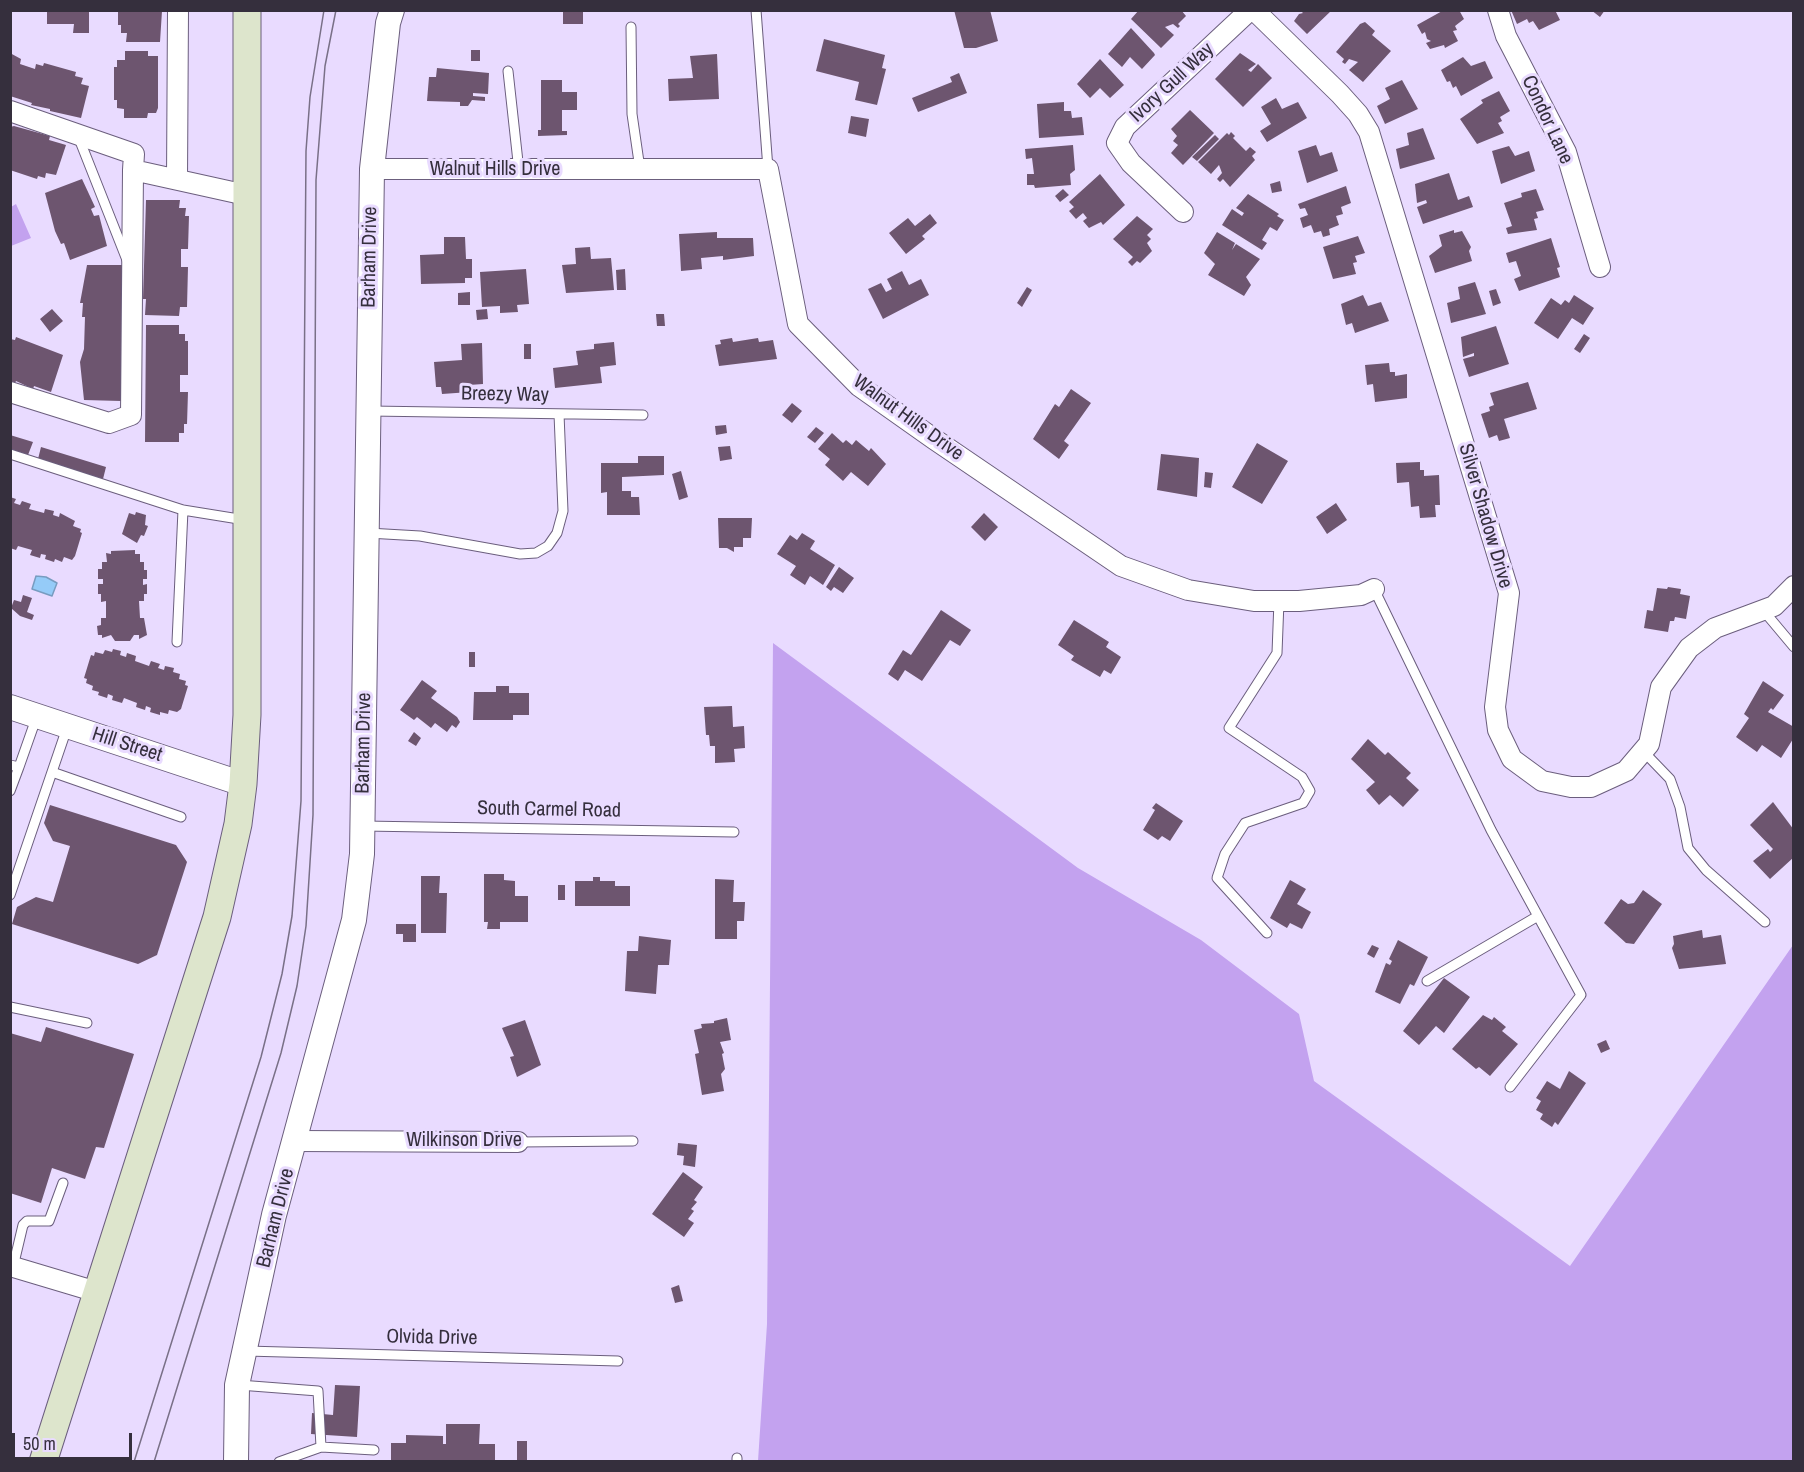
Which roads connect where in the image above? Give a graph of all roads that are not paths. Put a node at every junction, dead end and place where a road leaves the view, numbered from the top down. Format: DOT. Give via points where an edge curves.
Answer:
graph roads {
  1 [pos="178,10"];
  2 [pos="247,10"];
  3 [pos="392,10"];
  4 [pos="756,10"];
  5 [pos="1252,10"];
  6 [pos="1498,10"];
  7 [pos="631,27"];
  8 [pos="508,70"];
  9 [pos="10,111"];
  10 [pos="78,134"];
  11 [pos="372,169"];
  12 [pos="640,169"];
  13 [pos="133,170"];
  14 [pos="768,170"];
  15 [pos="519,171"];
  16 [pos="177,179"];
  17 [pos="246,195"];
  18 [pos="1183,212"];
  19 [pos="1600,267"];
  20 [pos="132,274"];
  21 [pos="10,392"];
  22 [pos="367,411"];
  23 [pos="559,414"];
  24 [pos="643,415"];
  25 [pos="10,454"];
  26 [pos="183,510"];
  27 [pos="248,520"];
  28 [pos="366,533"];
  29 [pos="1794,586"];
  30 [pos="1374,590"];
  31 [pos="1279,601"];
  32 [pos="1763,610"];
  33 [pos="177,642"];
  34 [pos="1794,647"];
  35 [pos="10,707"];
  36 [pos="37,716"];
  37 [pos="68,726"];
  38 [pos="1643,751"];
  39 [pos="15,766"];
  40 [pos="52,772"];
  41 [pos="243,784"];
  42 [pos="10,791"];
  43 [pos="181,817"];
  44 [pos="363,826"];
  45 [pos="734,832"];
  46 [pos="10,895"];
  47 [pos="1538,916"];
  48 [pos="1765,922"];
  49 [pos="1267,933"];
  50 [pos="1427,981"];
  51 [pos="10,1007"];
  52 [pos="87,1023"];
  53 [pos="1510,1087"];
  54 [pos="296,1141"];
  55 [pos="633,1141"];
  56 [pos="518,1142"];
  57 [pos="63,1182"];
  58 [pos="12,1266"];
  59 [pos="97,1292"];
  60 [pos="246,1351"];
  61 [pos="618,1361"];
  62 [pos="237,1385"];
  63 [pos="321,1447"];
  64 [pos="374,1449"];
  65 [pos="45,1455"];
  66 [pos="236,1461"];
  67 [pos="279,1461"];
  1 -- 16 [label="street"];
  2 -- 17 [label="main road"];
  3 -- 11 [label="street, Barham Drive"];
  4 -- 14 [label="lane"];
  5 -- 18 [label="street, Ivory Gull Way" via="1125,127 1118,143 1131,163"];
  5 -- 38 [label="street, Silver Shadow Drive" via="1340,94 1369,132 1509,593 1495,707 1498,730 1512,759 1542,782 1591,787 1626,771"];
  6 -- 19 [label="street, Condor Lane" via="1506,36 1566,152"];
  7 -- 12 [label="lane" via="632,114"];
  8 -- 15 [label="lane"];
  9 -- 10 [label="street"];
  10 -- 13 [label="street" via="134,154"];
  10 -- 20 [label="lane"];
  11 -- 15 [label="street, Walnut Hills Drive"];
  11 -- 22 [label="street, Barham Drive"];
  12 -- 14 [label="street, Walnut Hills Drive"];
  12 -- 15 [label="street, Walnut Hills Drive"];
  13 -- 16 [label="street"];
  13 -- 20 [label="street"];
  14 -- 31 [label="street, Walnut Hills Drive" via="798,324 859,386 1121,566 1188,590 1254,601"];
  16 -- 17 [label="street"];
  17 -- 27 [label="main road"];
  20 -- 21 [label="street" via="131,415 110,423"];
  22 -- 23 [label="lane, Breezy Way"];
  22 -- 28 [label="street, Barham Drive"];
  23 -- 24 [label="lane, Breezy Way"];
  23 -- 28 [label="lane" via="563,511 557,533 536,554 420,536"];
  25 -- 26 [label="lane"];
  26 -- 27 [label="lane"];
  26 -- 33 [label="lane"];
  27 -- 41 [label="main road"];
  28 -- 44 [label="street, Barham Drive"];
  29 -- 32 [label="street, Silver Shadow Drive" via="1774,606"];
  30 -- 31 [label="street, Walnut Hills Drive" via="1361,595"];
  30 -- 47 [label="lane" via="1491,830"];
  31 -- 49 [label="lane" via="1277,653 1229,728 1302,777 1310,791 1303,803 1245,823 1225,854 1217,878"];
  32 -- 34 [label="lane"];
  32 -- 38 [label="street, Silver Shadow Drive" via="1715,628 1689,648 1661,687 1649,744"];
  35 -- 36 [label="street, Hill Street"];
  36 -- 37 [label="street, Hill Street"];
  36 -- 39 [label="lane"];
  37 -- 40 [label="lane"];
  37 -- 41 [label="street, Hill Street"];
  38 -- 48 [label="lane" via="1670,779 1688,848 1706,870"];
  39 -- 42 [label="lane"];
  40 -- 43 [label="lane"];
  40 -- 46 [label="lane"];
  41 -- 59 [label="main road" via="217,917"];
  44 -- 45 [label="lane, South Carmel Road"];
  44 -- 54 [label="street, Barham Drive" via="354,920"];
  47 -- 50 [label="lane"];
  47 -- 53 [label="lane" via="1581,995"];
  51 -- 52 [label="lane"];
  54 -- 56 [label="street, Wilkinson Drive"];
  54 -- 60 [label="street, Barham Drive" via="274,1215"];
  55 -- 56 [label="lane, Wilkinson Drive"];
  57 -- 58 [label="lane" via="49,1221 27,1221 23,1225"];
  58 -- 59 [label="street"];
  59 -- 65 [label="main road"];
  60 -- 61 [label="lane, Olvida Drive"];
  60 -- 62 [label="street, Barham Drive"];
  62 -- 63 [label="lane" via="318,1390"];
  62 -- 66 [label="street, Barham Drive"];
  63 -- 64 [label="lane"];
  63 -- 67 [label="lane"];
}
